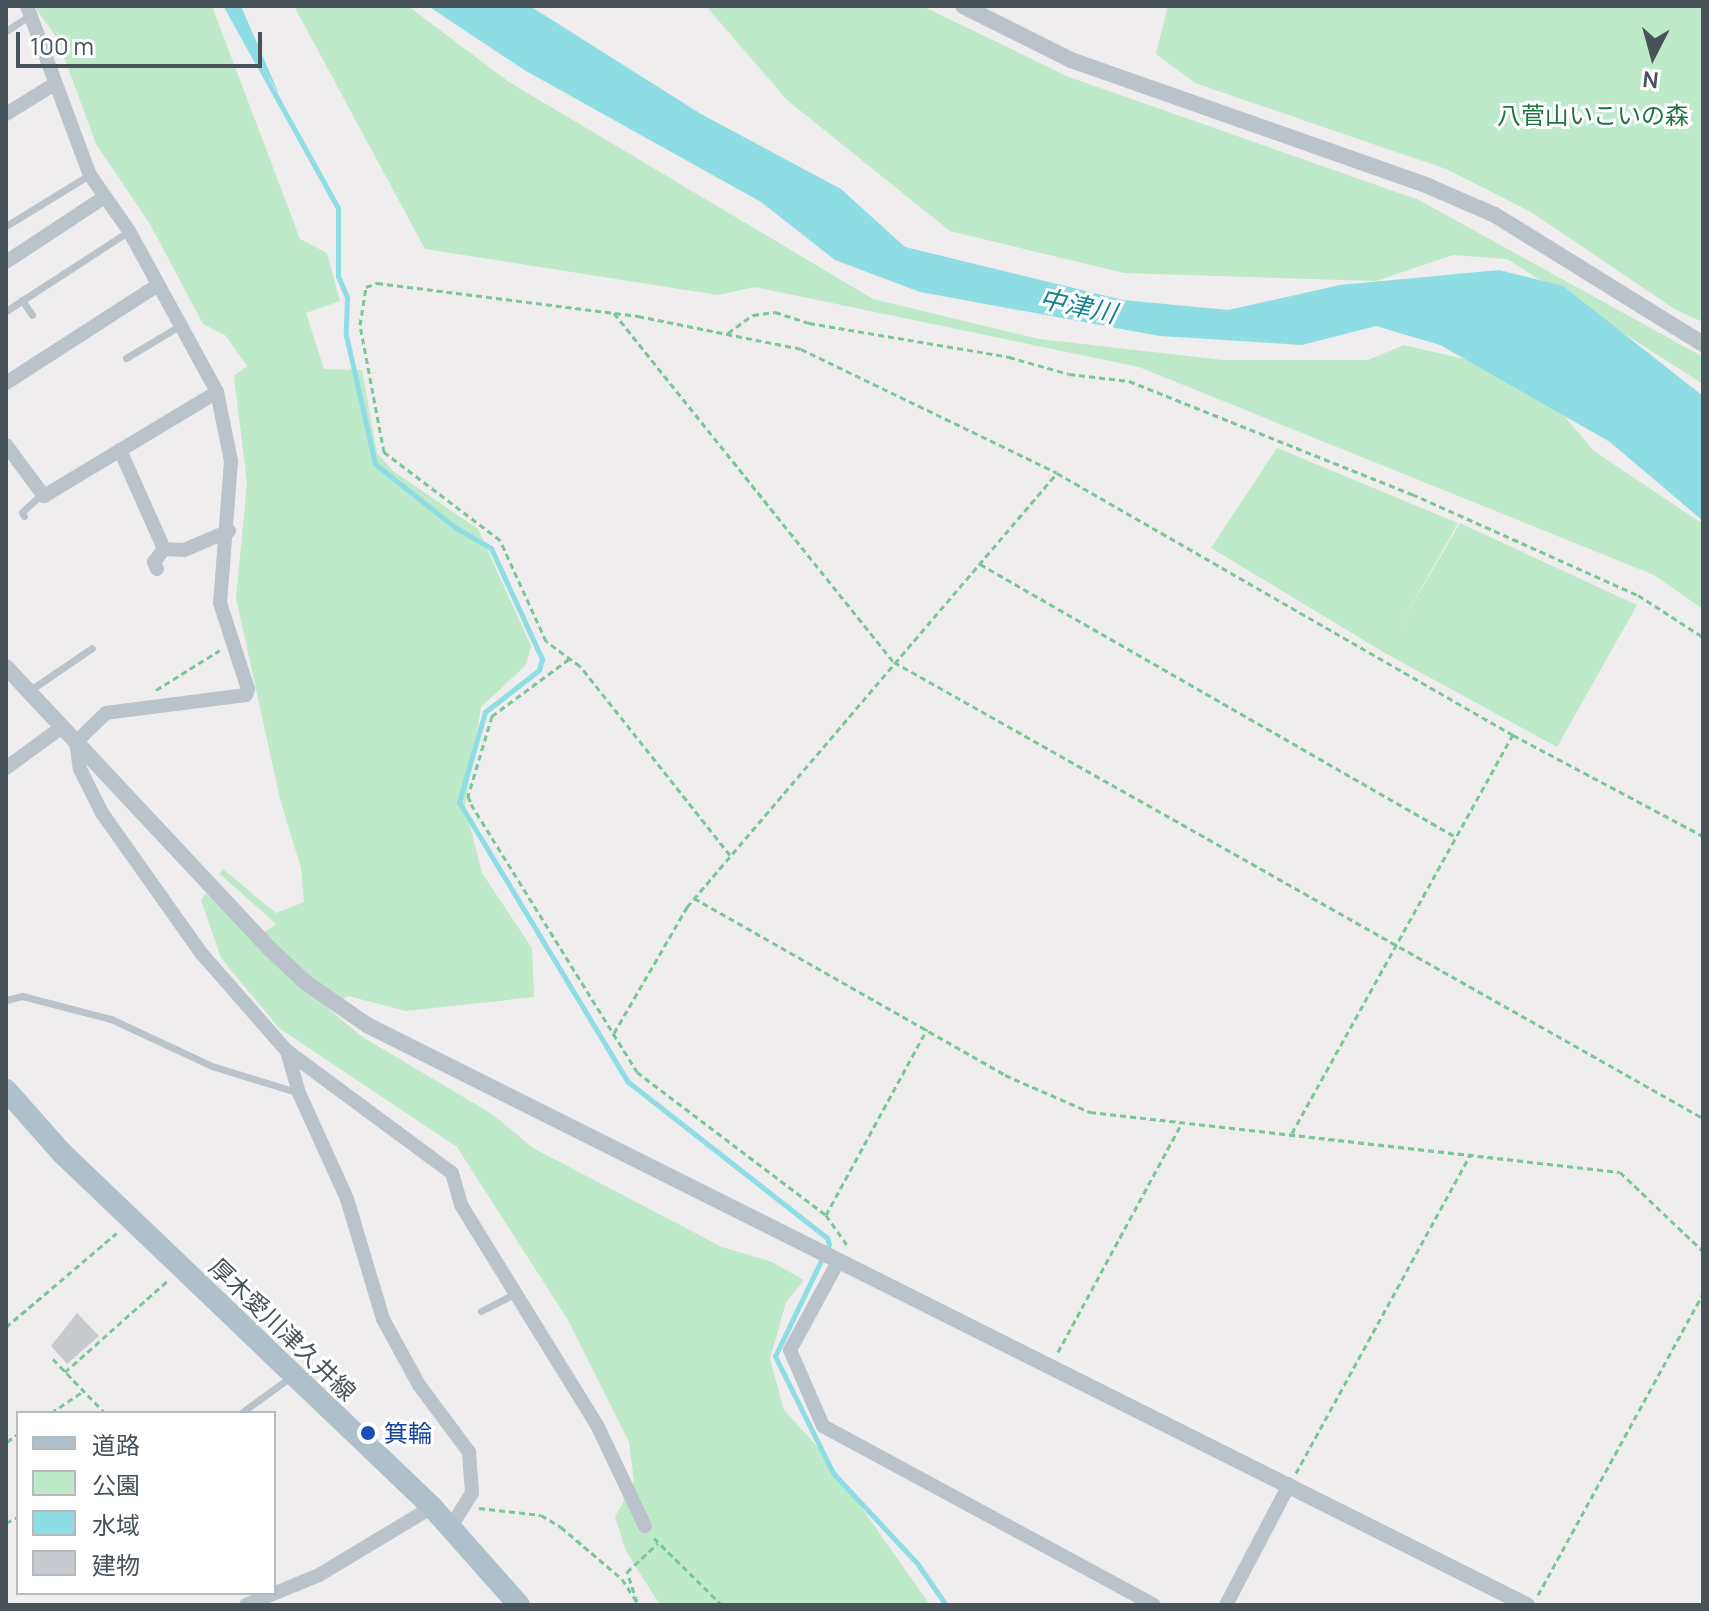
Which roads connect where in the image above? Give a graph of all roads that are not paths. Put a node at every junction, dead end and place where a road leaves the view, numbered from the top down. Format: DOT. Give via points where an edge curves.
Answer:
graph roads {
  1 [pos="963,6"];
  2 [pos="29,10"];
  3 [pos="6,31"];
  4 [pos="53,85"];
  5 [pos="6,114"];
  6 [pos="90,175"];
  7 [pos="103,198"];
  8 [pos="6,226"];
  9 [pos="129,231"];
  10 [pos="6,262"];
  11 [pos="158,285"];
  12 [pos="22,300"];
  13 [pos="6,311"];
  14 [pos="32,315"];
  15 [pos="181,325"];
  16 [pos="1703,344"];
  17 [pos="126,358"];
  18 [pos="6,383"];
  19 [pos="217,392"];
  20 [pos="6,445"];
  21 [pos="120,450"];
  22 [pos="40,496"];
  23 [pos="24,516"];
  24 [pos="229,531"];
  25 [pos="164,549"];
  26 [pos="157,569"];
  27 [pos="92,648"];
  28 [pos="7,670"];
  29 [pos="29,691"];
  30 [pos="62,727"];
  31 [pos="76,742"];
  32 [pos="6,768"];
  33 [pos="6,1000"];
  34 [pos="287,1051"];
  35 [pos="7,1092"];
  36 [pos="299,1093"];
  37 [pos="840,1263"];
  38 [pos="516,1293"];
  39 [pos="481,1311"];
  40 [pos="293,1375"];
  41 [pos="244,1411"];
  42 [pos="1289,1485"];
  43 [pos="432,1507"];
  44 [pos="645,1526"];
  45 [pos="451,1527"];
  46 [pos="276,1593"];
  47 [pos="270,1595"];
  48 [pos="246,1605"];
  49 [pos="519,1605"];
  50 [pos="1154,1605"];
  51 [pos="1226,1605"];
  52 [pos="1529,1605"];
  1 -- 16 [label="street" via="1071,60 1428,186 1495,215"];
  2 -- 3 [label="lane"];
  2 -- 4 [label="street"];
  4 -- 5 [label="street"];
  4 -- 6 [label="street"];
  6 -- 7 [label="street"];
  6 -- 8 [label="lane"];
  7 -- 9 [label="street"];
  7 -- 10 [label="street"];
  9 -- 11 [label="street"];
  9 -- 12 [label="lane"];
  11 -- 15 [label="street"];
  11 -- 18 [label="street" via="77,330"];
  12 -- 13 [label="lane"];
  12 -- 14 [label="lane"];
  15 -- 17 [label="lane"];
  15 -- 19 [label="street"];
  19 -- 21 [label="street"];
  19 -- 24 [label="street" via="231,461"];
  20 -- 22 [label="street"];
  21 -- 22 [label="street"];
  21 -- 25 [label="street"];
  22 -- 23 [label="lane" via="22,512"];
  24 -- 25 [label="street" via="184,550"];
  24 -- 31 [label="street" via="220,603 246,695 106,713"];
  25 -- 26 [label="street" via="154,562"];
  27 -- 29 [label="lane"];
  28 -- 29 [label="street"];
  29 -- 30 [label="street"];
  30 -- 31 [label="street"];
  30 -- 32 [label="street"];
  31 -- 34 [label="street" via="80,769 102,813 202,954"];
  31 -- 37 [label="street" via="270,949 305,982 367,1025"];
  33 -- 36 [label="lane" via="22,996 111,1019 212,1066"];
  34 -- 36 [label="street"];
  34 -- 38 [label="street" via="443,1163 452,1173 461,1205"];
  35 -- 40 [label="main road, 厚木愛川津久井線"];
  36 -- 45 [label="street" via="347,1199 383,1319 419,1385 469,1452 472,1493"];
  37 -- 42 [label="street"];
  37 -- 50 [label="street" via="790,1357 823,1426"];
  38 -- 39 [label="lane"];
  38 -- 44 [label="street" via="597,1425"];
  40 -- 41 [label="lane"];
  40 -- 43 [label="main road, 厚木愛川津久井線"];
  42 -- 51 [label="street"];
  42 -- 52 [label="street"];
  43 -- 45 [label="main road, 厚木愛川津久井線"];
  43 -- 46 [label="street" via="319,1575"];
  45 -- 49 [label="main road, 厚木愛川津久井線"];
  47 -- 48 [label="street"];
}
